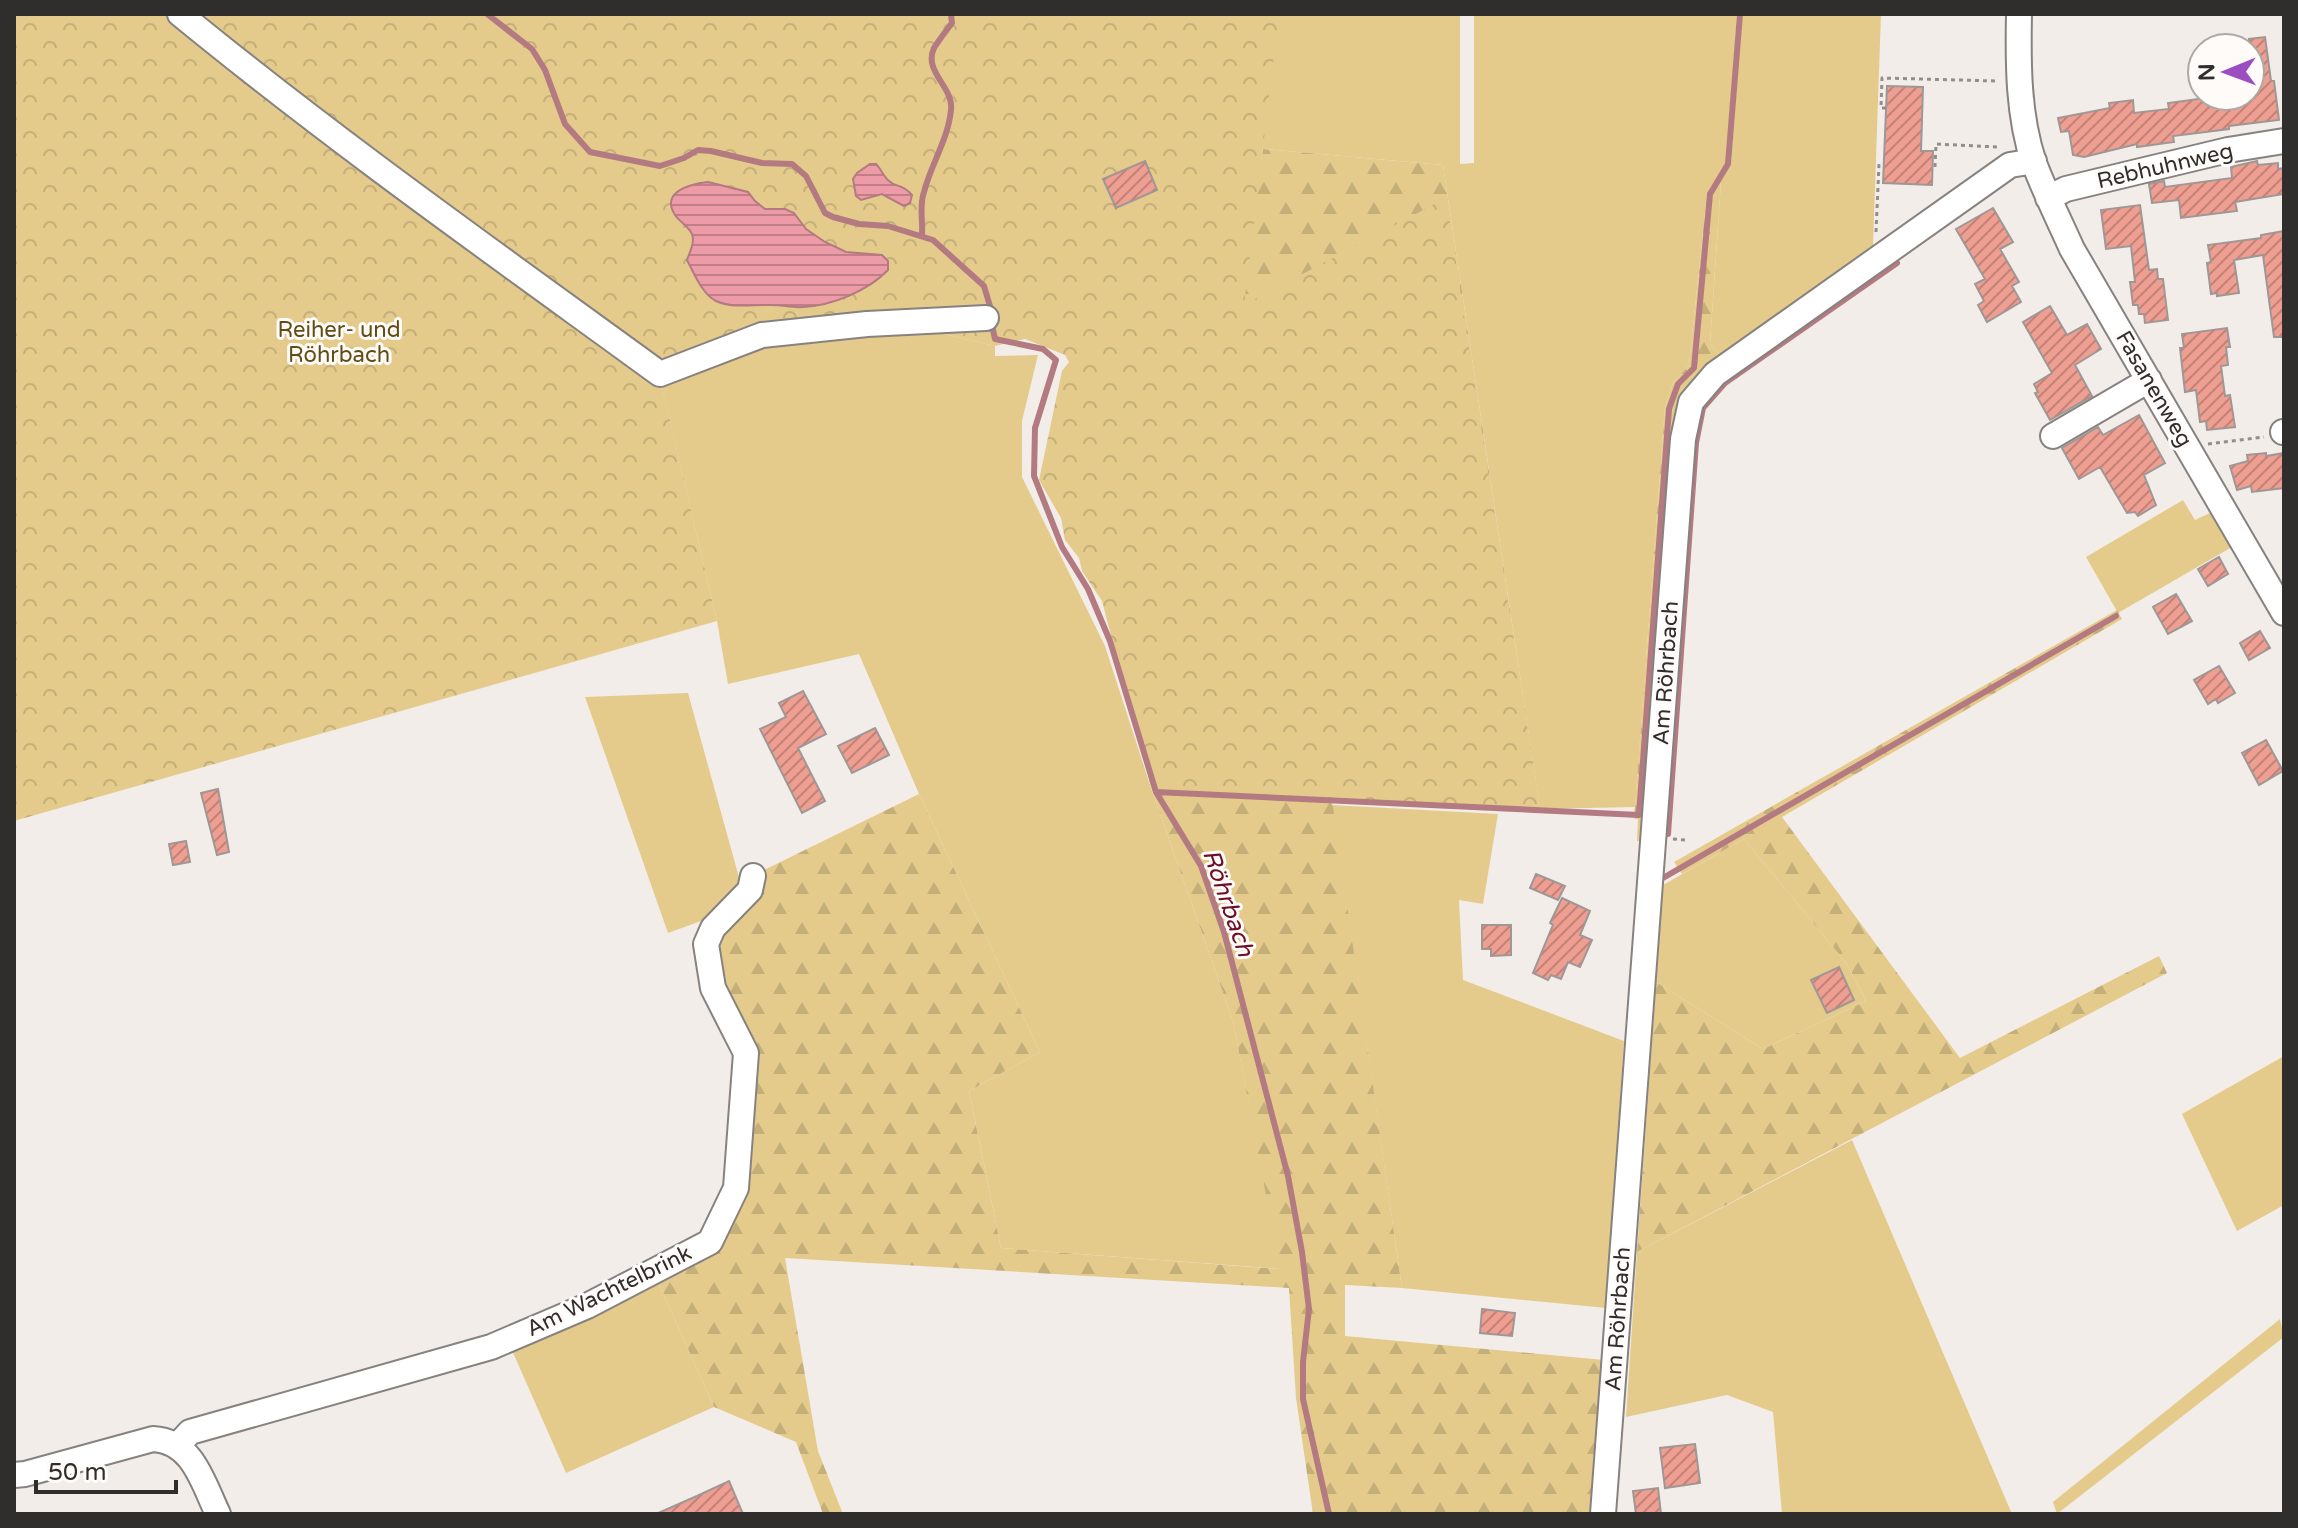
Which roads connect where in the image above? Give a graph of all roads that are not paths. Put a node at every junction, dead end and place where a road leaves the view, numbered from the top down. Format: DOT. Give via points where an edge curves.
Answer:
graph roads {
  1 [pos="180,14"];
  2 [pos="2019,14"];
  3 [pos="2284,141"];
  4 [pos="2022,163"];
  5 [pos="2048,198"];
  6 [pos="986,318"];
  7 [pos="2149,380"];
  8 [pos="2053,436"];
  9 [pos="2284,613"];
  10 [pos="753,876"];
  11 [pos="178,1445"];
  12 [pos="14,1475"];
  13 [pos="218,1514"];
  14 [pos="1603,1514"];
  1 -- 6 [label="street" via="365,159 660,374 762,335"];
  2 -- 4 [label="street"];
  3 -- 5 [label="street, Rebhuhnweg" via="2066,189"];
  4 -- 5 [label="street, Fasanenweg"];
  4 -- 14 [label="street, Am Röhrbach" via="1715,374 1691,402 1683,439"];
  5 -- 7 [label="street, Fasanenweg"];
  7 -- 8 [label="street"];
  7 -- 9 [label="street, Fasanenweg"];
  10 -- 11 [label="street, Am Wachtelbrink" via="750,890 713,928 706,944 713,988 746,1053 736,1188 710,1242 587,1306 491,1347 190,1432"];
  11 -- 12 [label="street" via="153,1439"];
  11 -- 13 [label="street" via="190,1456"];
}
